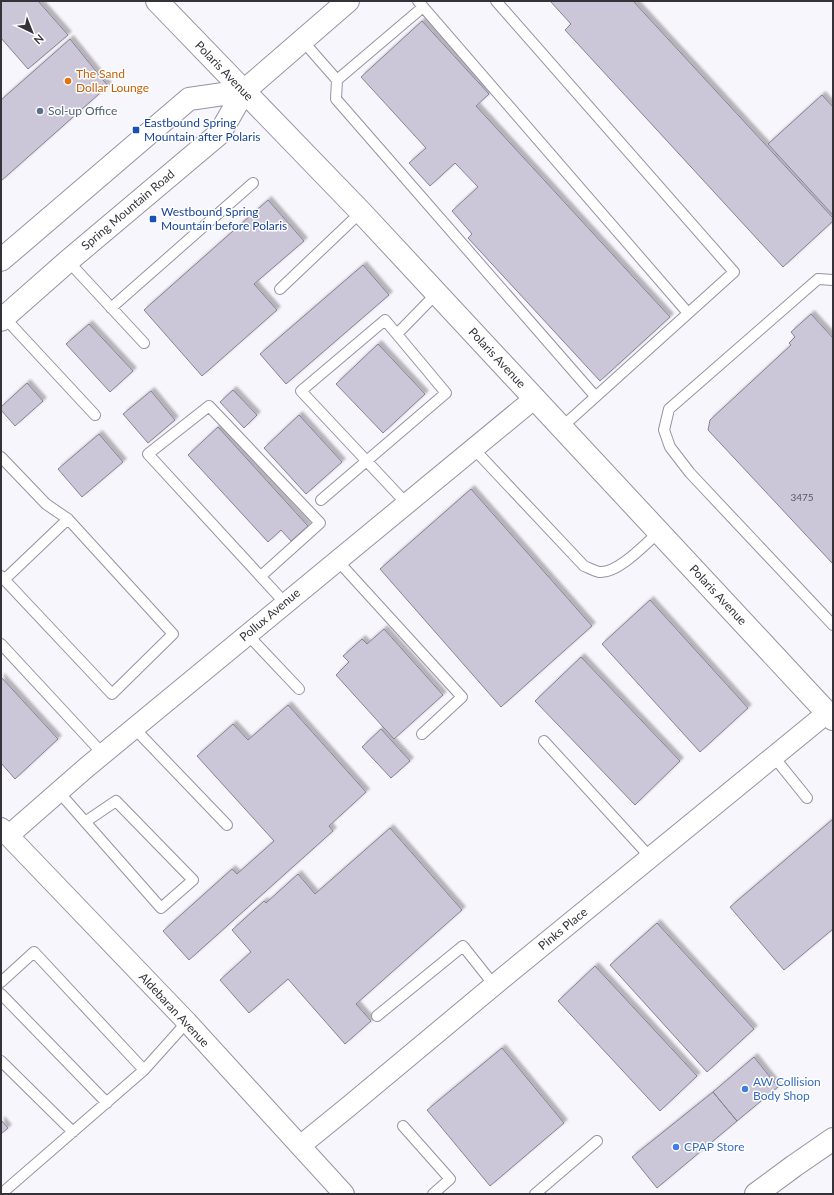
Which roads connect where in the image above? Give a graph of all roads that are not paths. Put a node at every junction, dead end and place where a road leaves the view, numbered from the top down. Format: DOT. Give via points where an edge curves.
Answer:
graph roads {
  1 [pos="157,1"];
  2 [pos="348,1"];
  3 [pos="496,1"];
  4 [pos="420,4"];
  5 [pos="302,40"];
  6 [pos="338,80"];
  7 [pos="244,91"];
  8 [pos="253,183"];
  9 [pos="361,212"];
  10 [pos="1,260"];
  11 [pos="68,261"];
  12 [pos="833,280"];
  13 [pos="280,289"];
  14 [pos="437,293"];
  15 [pos="111,308"];
  16 [pos="688,313"];
  17 [pos="2,319"];
  18 [pos="398,334"];
  19 [pos="144,343"];
  20 [pos="595,396"];
  21 [pos="535,398"];
  22 [pos="95,415"];
  23 [pos="562,427"];
  24 [pos="473,448"];
  25 [pos="1,457"];
  26 [pos="366,461"];
  27 [pos="321,500"];
  28 [pos="406,503"];
  29 [pos="68,519"];
  30 [pos="659,532"];
  31 [pos="338,560"];
  32 [pos="260,576"];
  33 [pos="3,578"];
  34 [pos="285,603"];
  35 [pos="833,625"];
  36 [pos="247,634"];
  37 [pos="1,644"];
  38 [pos="299,689"];
  39 [pos="830,716"];
  40 [pos="134,728"];
  41 [pos="422,734"];
  42 [pos="544,741"];
  43 [pos="103,754"];
  44 [pos="774,757"];
  45 [pos="58,791"];
  46 [pos="807,798"];
  47 [pos="85,822"];
  48 [pos="227,825"];
  49 [pos="4,832"];
  50 [pos="650,857"];
  51 [pos="1,982"];
  52 [pos="494,984"];
  53 [pos="1,994"];
  54 [pos="377,1016"];
  55 [pos="187,1022"];
  56 [pos="1,1061"];
  57 [pos="144,1070"];
  58 [pos="107,1103"];
  59 [pos="402,1126"];
  60 [pos="73,1132"];
  61 [pos="833,1139"];
  62 [pos="597,1141"];
  63 [pos="300,1146"];
  64 [pos="435,1193"];
  65 [pos="1,1194"];
  66 [pos="344,1194"];
  67 [pos="535,1194"];
  68 [pos="756,1194"];
  1 -- 7 [label="street, Polaris Avenue"];
  2 -- 5 [label="street, Spring Mountain Road"];
  3 -- 16 [label="lane" via="734,272"];
  4 -- 6 [label="lane"];
  4 -- 16 [label="lane"];
  5 -- 6 [label="lane"];
  5 -- 7 [label="street, Spring Mountain Road"];
  6 -- 20 [label="lane" via="336,99"];
  7 -- 9 [label="street, Polaris Avenue"];
  7 -- 10 [label="street" via="189,99"];
  7 -- 11 [label="street, Spring Mountain Road" via="220,133"];
  8 -- 15 [label="lane"];
  9 -- 13 [label="lane"];
  9 -- 14 [label="street, Polaris Avenue"];
  11 -- 15 [label="lane"];
  11 -- 17 [label="street, Spring Mountain Road"];
  12 -- 35 [label="lane" via="818,279 669,409 664,430 670,446 690,474"];
  14 -- 18 [label="lane"];
  14 -- 21 [label="street, Polaris Avenue"];
  15 -- 19 [label="lane"];
  16 -- 20 [label="lane"];
  17 -- 22 [label="lane"];
  18 -- 26 [label="lane" via="446,393"];
  18 -- 26 [label="lane" via="385,320 301,391"];
  20 -- 23 [label="lane"];
  21 -- 23 [label="street, Polaris Avenue"];
  21 -- 24 [label="street, Pollux Avenue"];
  23 -- 30 [label="street, Polaris Avenue"];
  24 -- 28 [label="street, Pollux Avenue"];
  24 -- 30 [label="lane" via="584,566 600,572 616,568"];
  25 -- 29 [label="lane" via="46,504"];
  26 -- 27 [label="lane"];
  26 -- 28 [label="lane"];
  28 -- 31 [label="street, Pollux Avenue"];
  29 -- 33 [label="lane"];
  29 -- 33 [label="lane" via="174,634 112,694"];
  30 -- 39 [label="street, Polaris Avenue"];
  31 -- 34 [label="street, Pollux Avenue"];
  31 -- 41 [label="lane" via="462,697"];
  32 -- 32 [label="lane" via="148,454 209,406 320,523"];
  32 -- 34 [label="lane"];
  34 -- 36 [label="street, Pollux Avenue"];
  36 -- 38 [label="lane"];
  36 -- 40 [label="street, Pollux Avenue"];
  37 -- 43 [label="lane"];
  39 -- 44 [label="street, Pinks Place"];
  40 -- 43 [label="street, Pollux Avenue"];
  40 -- 48 [label="lane"];
  42 -- 50 [label="lane"];
  43 -- 45 [label="street, Pollux Avenue"];
  44 -- 46 [label="lane"];
  44 -- 50 [label="street, Pinks Place"];
  45 -- 47 [label="lane"];
  45 -- 49 [label="street, Pollux Avenue"];
  47 -- 47 [label="lane" via="116,801 193,880 161,908"];
  49 -- 55 [label="street, Aldebaran Avenue"];
  50 -- 52 [label="street, Pinks Place"];
  51 -- 57 [label="lane" via="34,952"];
  52 -- 54 [label="lane" via="463,946"];
  52 -- 63 [label="street, Pinks Place"];
  53 -- 58 [label="lane"];
  55 -- 57 [label="lane"];
  55 -- 63 [label="street, Aldebaran Avenue"];
  56 -- 60 [label="lane"];
  57 -- 58 [label="lane"];
  58 -- 60 [label="lane"];
  59 -- 64 [label="lane" via="450,1179"];
  60 -- 65 [label="lane"];
  61 -- 68 [label="street"];
  62 -- 67 [label="lane"];
  63 -- 66 [label="street, Aldebaran Avenue"];
}
